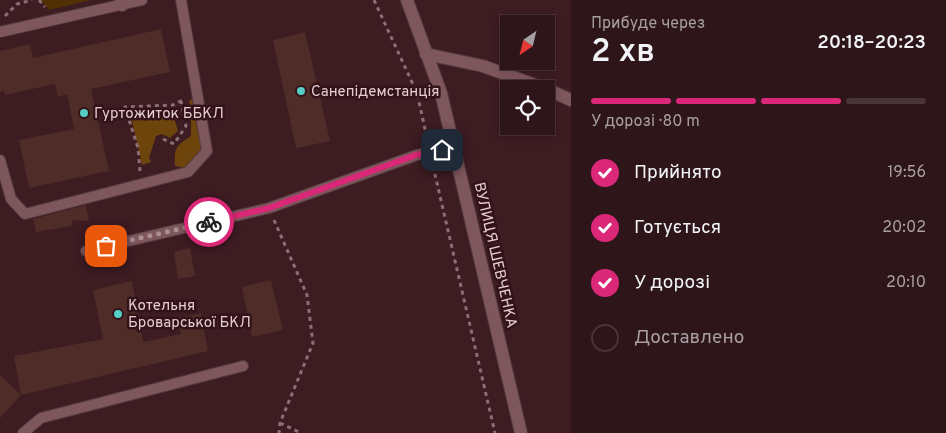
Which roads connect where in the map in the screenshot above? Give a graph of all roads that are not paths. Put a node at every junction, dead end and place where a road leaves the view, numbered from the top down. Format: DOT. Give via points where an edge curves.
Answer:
graph roads {
  1 [pos="142,0"];
  2 [pos="181,0"];
  3 [pos="407,0"];
  4 [pos="121,2"];
  5 [pos="0,32"];
  6 [pos="426,54"];
  7 [pos="521,80"];
  8 [pos="555,93"];
  9 [pos="571,100"];
  10 [pos="454,148"];
  11 [pos="0,160"];
  12 [pos="86,251"];
  13 [pos="243,366"];
  14 [pos="23,433"];
  15 [pos="521,433"];
  1 -- 4 [label="lane"];
  2 -- 11 [label="lane" via="208,151 188,172 25,214 11,200"];
  3 -- 6 [label="street, ВУЛИЦЯ ШЕВЧЕНКА"];
  4 -- 5 [label="lane"];
  6 -- 7 [label="street" via="483,66"];
  6 -- 10 [label="street, ВУЛИЦЯ ШЕВЧЕНКА" via="441,93"];
  8 -- 9 [label="street"];
  10 -- 12 [label="lane" via="416,155 269,208"];
  10 -- 15 [label="street, ВУЛИЦЯ ШЕВЧЕНКА"];
  13 -- 14 [label="lane" via="41,418"];
}
